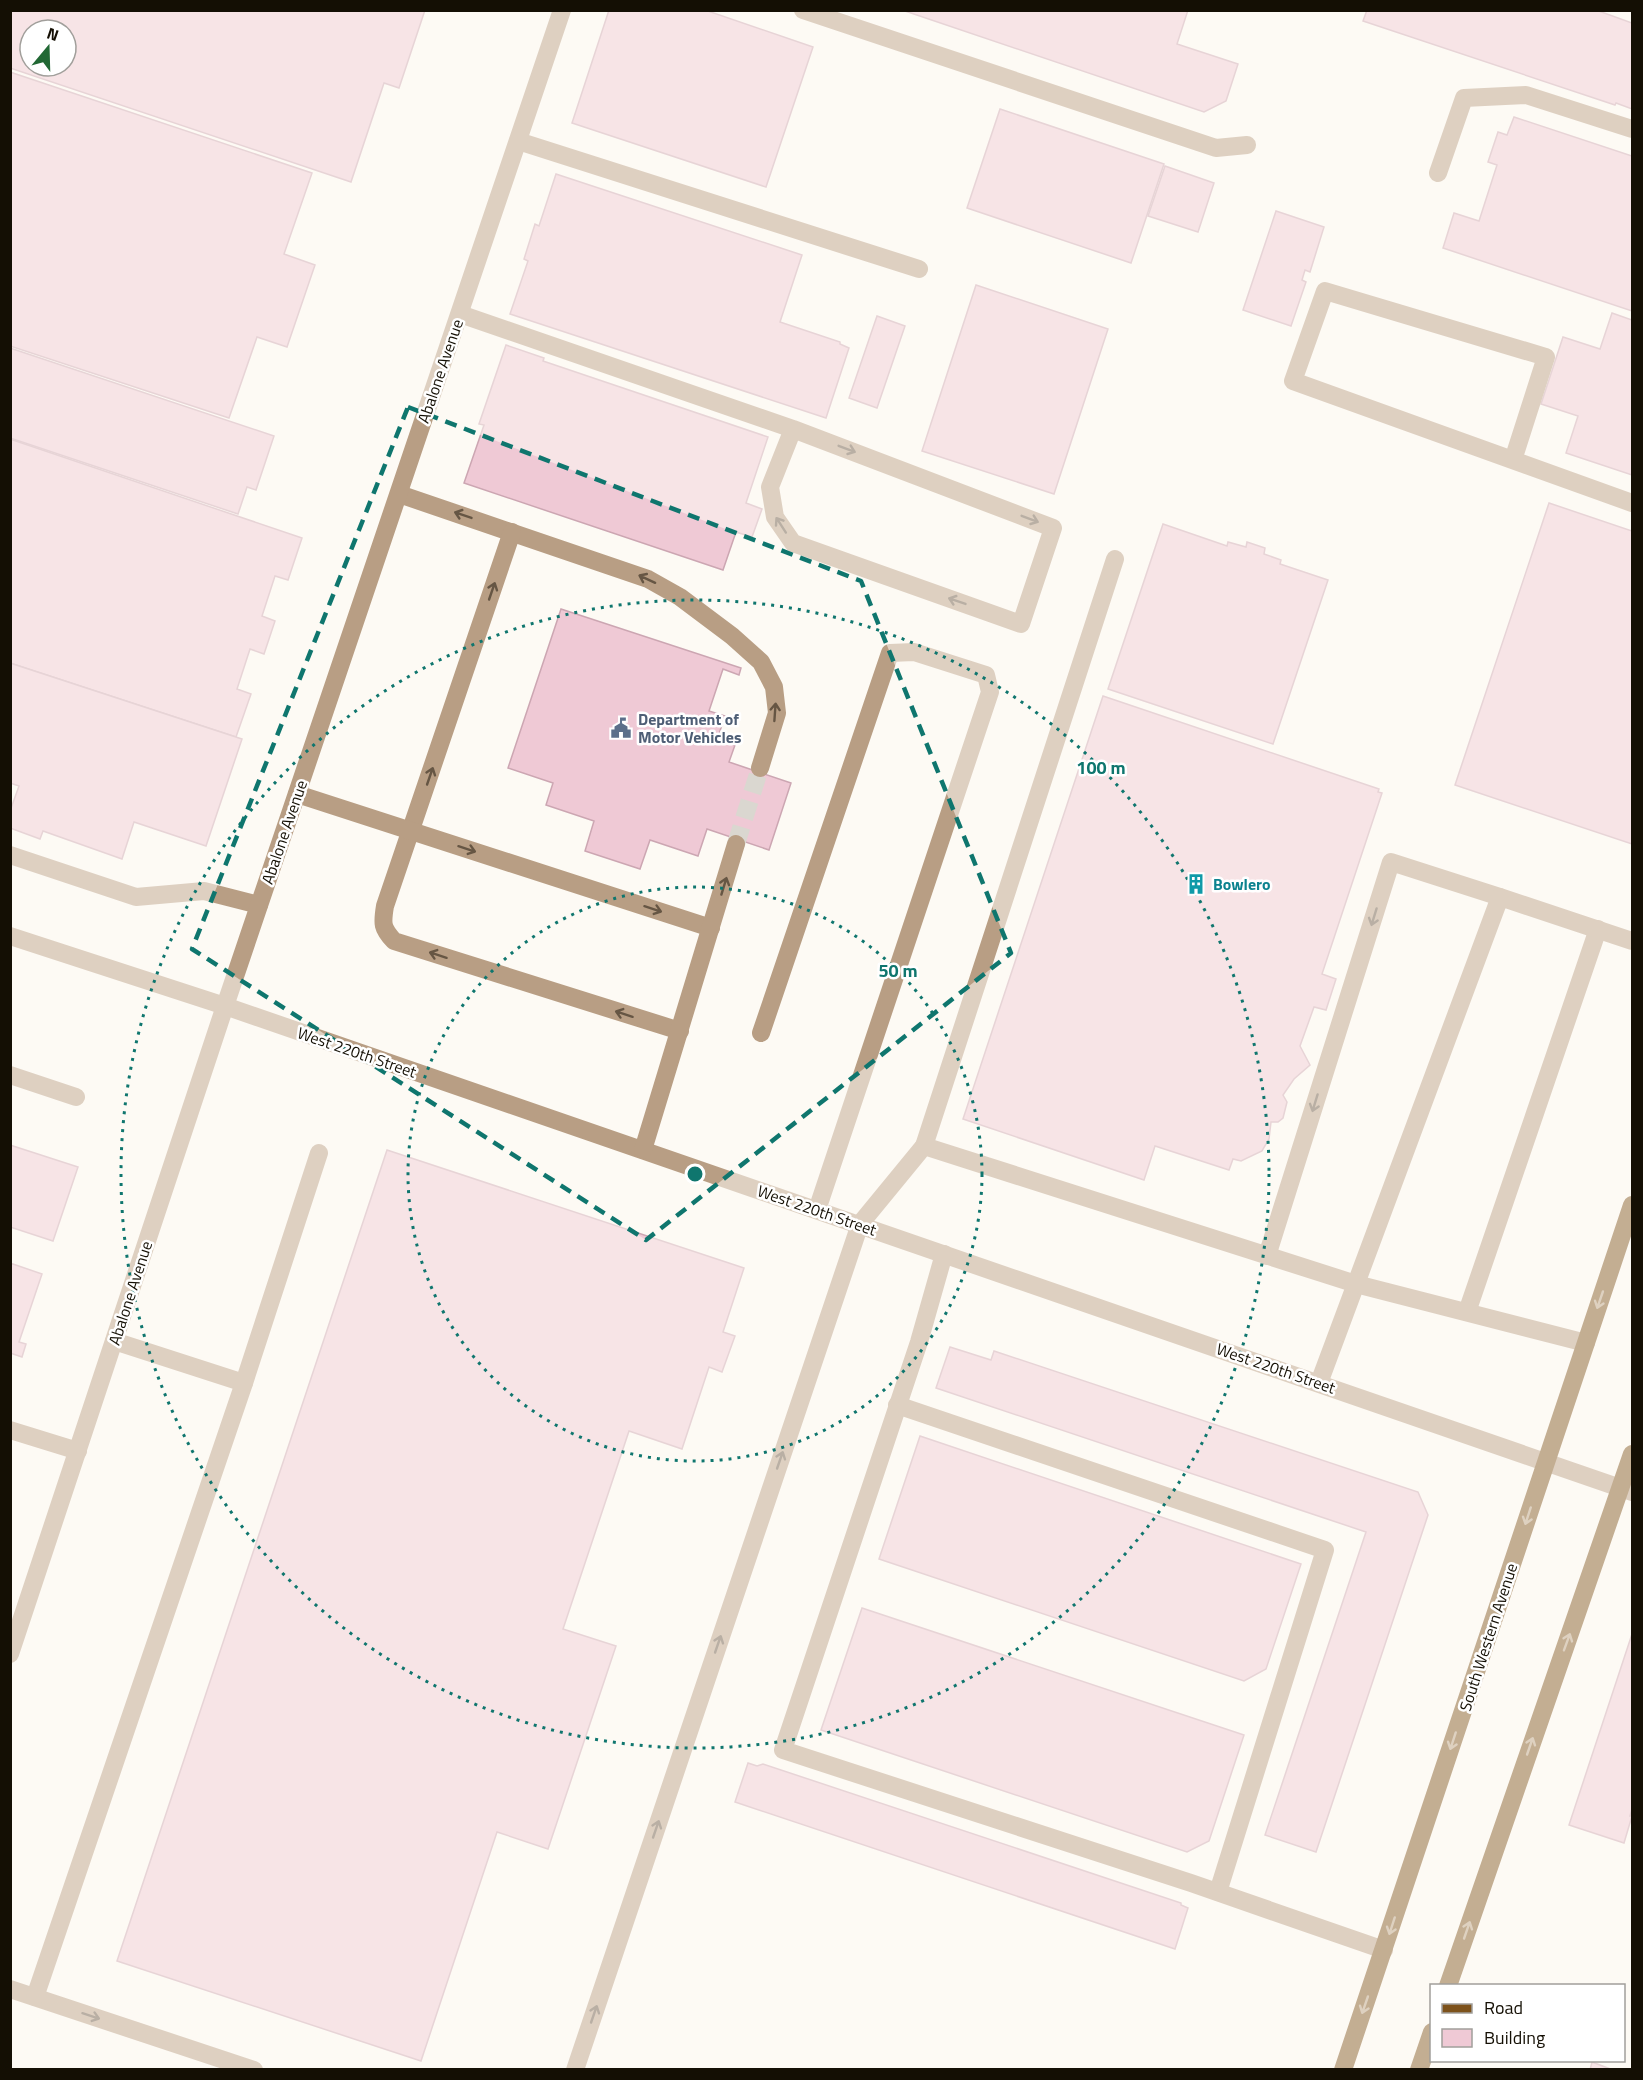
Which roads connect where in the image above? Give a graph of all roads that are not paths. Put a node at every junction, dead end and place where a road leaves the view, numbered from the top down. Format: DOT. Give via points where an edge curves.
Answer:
graph roads {
  1 [pos="562,10"];
  2 [pos="803,10"];
  3 [pos="1632,129"];
  4 [pos="518,141"];
  5 [pos="1247,145"];
  6 [pos="1438,173"];
  7 [pos="919,269"];
  8 [pos="460,314"];
  9 [pos="793,429"];
  10 [pos="1513,460"];
  11 [pos="399,494"];
  12 [pos="1632,503"];
  13 [pos="512,532"];
  14 [pos="1115,559"];
  15 [pos="760,768"];
  16 [pos="297,794"];
  17 [pos="411,831"];
  18 [pos="736,844"];
  19 [pos="10,855"];
  20 [pos="1500,897"];
  21 [pos="259,905"];
  22 [pos="711,928"];
  23 [pos="1598,930"];
  24 [pos="10,936"];
  25 [pos="1632,941"];
  26 [pos="225,1006"];
  27 [pos="680,1031"];
  28 [pos="761,1033"];
  29 [pos="10,1075"];
  30 [pos="76,1097"];
  31 [pos="924,1146"];
  32 [pos="643,1150"];
  33 [pos="319,1153"];
  34 [pos="1632,1205"];
  35 [pos="818,1210"];
  36 [pos="860,1224"];
  37 [pos="944,1254"];
  38 [pos="1267,1256"];
  39 [pos="1356,1284"];
  40 [pos="1467,1312"];
  41 [pos="114,1341"];
  42 [pos="1586,1343"];
  43 [pos="244,1383"];
  44 [pos="1319,1383"];
  45 [pos="897,1405"];
  46 [pos="10,1430"];
  47 [pos="78,1451"];
  48 [pos="1632,1454"];
  49 [pos="1546,1461"];
  50 [pos="1627,1490"];
  51 [pos="18,1607"];
  52 [pos="10,1654"];
  53 [pos="1218,1892"];
  54 [pos="1384,1950"];
  55 [pos="1449,1984"];
  56 [pos="10,1989"];
  57 [pos="35,1997"];
  58 [pos="1430,2035"];
  59 [pos="254,2070"];
  60 [pos="575,2070"];
  61 [pos="1343,2070"];
  62 [pos="1419,2070"];
  1 -- 4 [label="street, Abalone Avenue"];
  2 -- 5 [label="street" via="1216,148"];
  3 -- 6 [label="street" via="1526,95 1464,98"];
  4 -- 7 [label="street"];
  4 -- 8 [label="street, Abalone Avenue"];
  8 -- 9 [label="street"];
  8 -- 11 [label="street, Abalone Avenue"];
  9 -- 9 [label="street, one-way" via="1053,528 1021,624 793,543 775,517 770,487"];
  10 -- 10 [label="street" via="1293,381 1325,291 1546,357"];
  10 -- 12 [label="street"];
  13 -- 11 [label="street, one-way"];
  11 -- 16 [label="street, Abalone Avenue"];
  15 -- 13 [label="street, one-way" via="777,713 774,687 761,662 680,597 648,579"];
  17 -- 13 [label="street, one-way"];
  14 -- 31 [label="street"];
  16 -- 17 [label="street"];
  16 -- 21 [label="street, Abalone Avenue"];
  17 -- 22 [label="street, one-way"];
  27 -- 17 [label="street, one-way" via="394,941 384,929 383,917"];
  22 -- 18 [label="street, one-way"];
  19 -- 21 [label="street" via="136,897 204,891"];
  20 -- 23 [label="street"];
  20 -- 38 [label="street, one-way" via="1391,862"];
  20 -- 39 [label="street"];
  21 -- 26 [label="street, Abalone Avenue"];
  22 -- 27 [label="street"];
  23 -- 25 [label="street"];
  23 -- 40 [label="street"];
  24 -- 26 [label="street, West 220th Street"];
  26 -- 32 [label="street, West 220th Street"];
  26 -- 41 [label="street, Abalone Avenue"];
  27 -- 32 [label="street"];
  28 -- 35 [label="street" via="890,653 914,652 986,675 990,692"];
  29 -- 30 [label="street"];
  31 -- 36 [label="street"];
  31 -- 38 [label="street"];
  32 -- 35 [label="street, West 220th Street"];
  33 -- 43 [label="street"];
  34 -- 42 [label="main road, South Western Avenue, one-way"];
  35 -- 36 [label="street, West 220th Street"];
  36 -- 37 [label="street, West 220th Street"];
  60 -- 36 [label="street, one-way"];
  37 -- 44 [label="street, West 220th Street"];
  37 -- 45 [label="street"];
  38 -- 39 [label="street"];
  39 -- 40 [label="street"];
  39 -- 44 [label="street"];
  40 -- 42 [label="street"];
  41 -- 43 [label="street"];
  41 -- 47 [label="street, Abalone Avenue"];
  42 -- 49 [label="main road, South Western Avenue"];
  43 -- 57 [label="street"];
  44 -- 49 [label="street, West 220th Street"];
  45 -- 53 [label="street" via="1326,1551"];
  45 -- 53 [label="street" via="783,1750"];
  46 -- 47 [label="street"];
  47 -- 51 [label="street, Abalone Avenue"];
  48 -- 50 [label="main road"];
  49 -- 50 [label="street, West 220th Street"];
  49 -- 54 [label="main road, South Western Avenue, one-way"];
  55 -- 50 [label="main road, one-way"];
  51 -- 52 [label="street, Abalone Avenue"];
  53 -- 54 [label="street"];
  54 -- 61 [label="main road, South Western Avenue, one-way"];
  56 -- 57 [label="street"];
  57 -- 59 [label="street, one-way"];
  58 -- 62 [label="main road"];
}
